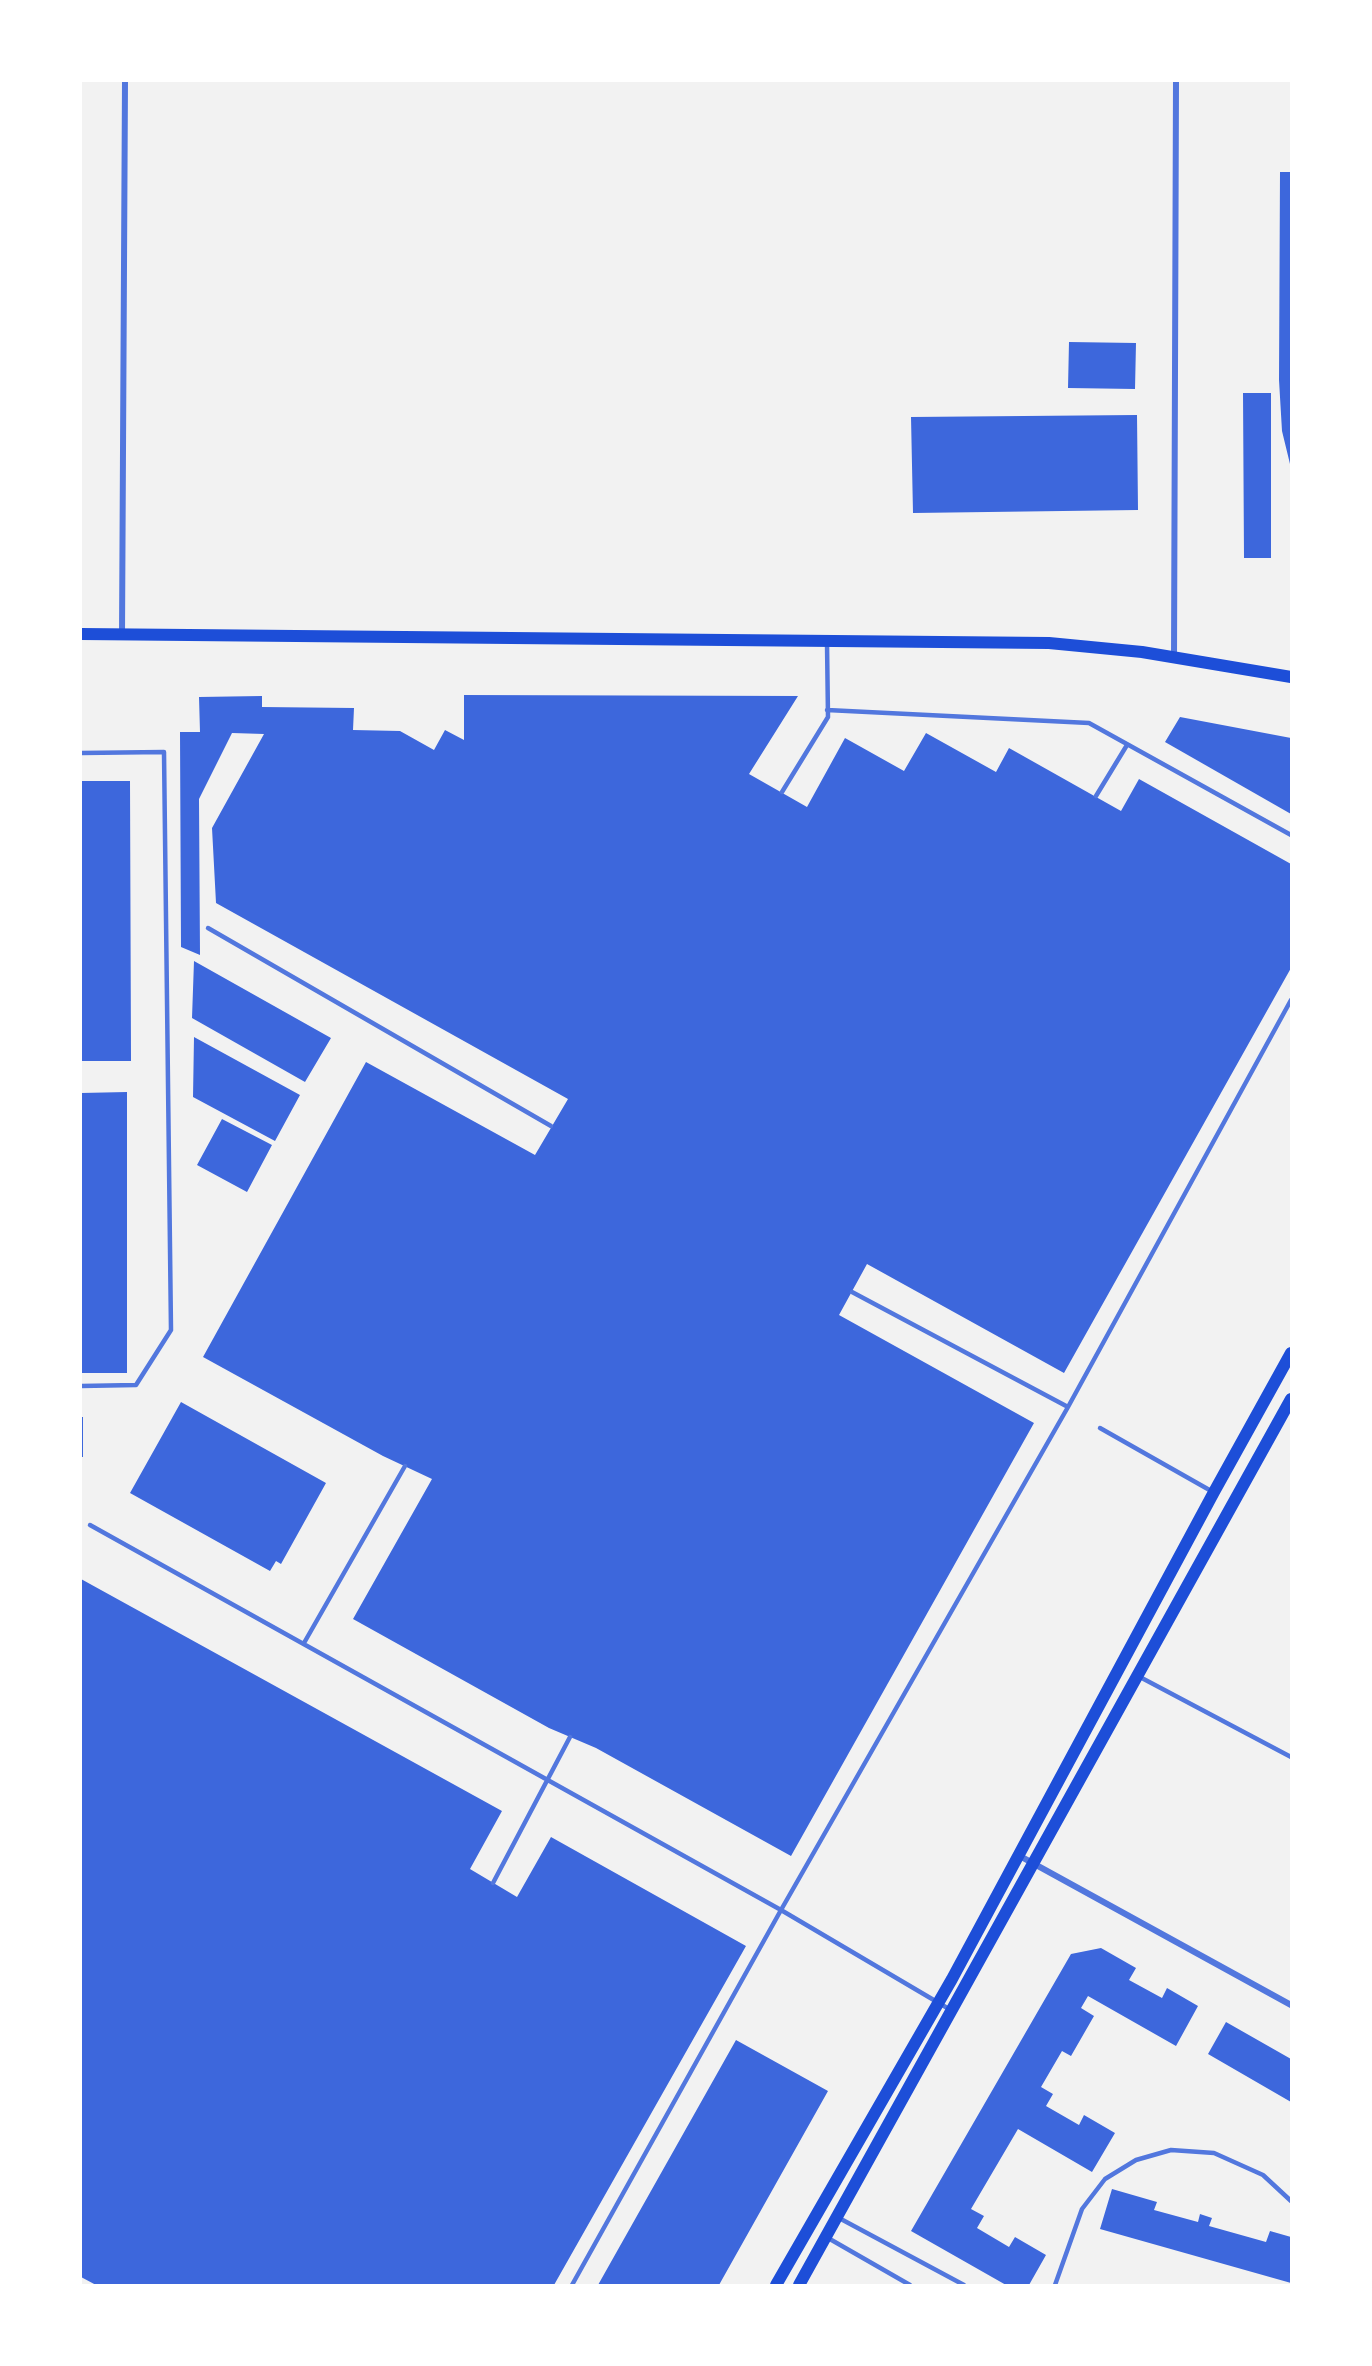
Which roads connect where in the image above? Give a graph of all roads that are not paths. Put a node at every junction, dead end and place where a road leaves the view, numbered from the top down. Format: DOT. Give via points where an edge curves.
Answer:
graph roads {
  1 [pos="125,81"];
  2 [pos="1176,81"];
  3 [pos="81,634"];
  4 [pos="122,634"];
  5 [pos="827,640"];
  6 [pos="1174,656"];
  7 [pos="1291,677"];
  8 [pos="827,710"];
  9 [pos="1126,745"];
  10 [pos="81,753"];
  11 [pos="782,792"];
  12 [pos="1096,796"];
  13 [pos="1291,835"];
  14 [pos="208,928"];
  15 [pos="1291,1000"];
  16 [pos="551,1126"];
  17 [pos="852,1292"];
  18 [pos="1291,1353"];
  19 [pos="81,1386"];
  20 [pos="1291,1399"];
  21 [pos="1068,1407"];
  22 [pos="1100,1428"];
  23 [pos="405,1466"];
  24 [pos="1214,1492"];
  25 [pos="90,1524"];
  26 [pos="304,1643"];
  27 [pos="1138,1676"];
  28 [pos="570,1737"];
  29 [pos="1291,1757"];
  30 [pos="547,1779"];
  31 [pos="1018,1855"];
  32 [pos="1033,1865"];
  33 [pos="493,1883"];
  34 [pos="781,1910"];
  35 [pos="937,2002"];
  36 [pos="1291,2005"];
  37 [pos="952,2011"];
  38 [pos="1291,2201"];
  39 [pos="837,2216"];
  40 [pos="826,2236"];
  41 [pos="572,2285"];
  42 [pos="776,2285"];
  43 [pos="799,2285"];
  44 [pos="910,2285"];
  45 [pos="964,2285"];
  46 [pos="1055,2285"];
  1 -- 4 [label="street"];
  2 -- 6 [label="street"];
  3 -- 4 [label="main road"];
  4 -- 5 [label="main road"];
  5 -- 6 [label="main road" via="1049,643"];
  5 -- 8 [label="lane"];
  6 -- 7 [label="main road"];
  8 -- 9 [label="lane" via="1089,723"];
  8 -- 11 [label="lane" via="828,717"];
  9 -- 12 [label="lane"];
  9 -- 13 [label="lane"];
  10 -- 19 [label="lane" via="164,752 171,1330 136,1385"];
  14 -- 16 [label="lane"];
  15 -- 21 [label="lane"];
  17 -- 21 [label="lane"];
  18 -- 24 [label="main road"];
  20 -- 27 [label="main road"];
  21 -- 34 [label="lane"];
  22 -- 24 [label="lane"];
  23 -- 26 [label="lane"];
  24 -- 31 [label="main road"];
  25 -- 26 [label="lane"];
  26 -- 30 [label="lane"];
  27 -- 29 [label="lane"];
  27 -- 32 [label="main road"];
  28 -- 30 [label="lane"];
  30 -- 33 [label="lane"];
  30 -- 34 [label="lane"];
  31 -- 32 [label="street"];
  31 -- 35 [label="main road"];
  32 -- 36 [label="street"];
  32 -- 37 [label="main road"];
  34 -- 35 [label="lane"];
  34 -- 41 [label="lane"];
  35 -- 37 [label="lane"];
  35 -- 42 [label="main road"];
  37 -- 39 [label="main road"];
  38 -- 46 [label="lane" via="1263,2175 1214,2153 1171,2150 1136,2160 1105,2179 1082,2209"];
  39 -- 40 [label="main road"];
  39 -- 45 [label="lane"];
  40 -- 43 [label="main road"];
  40 -- 44 [label="lane"];
}
